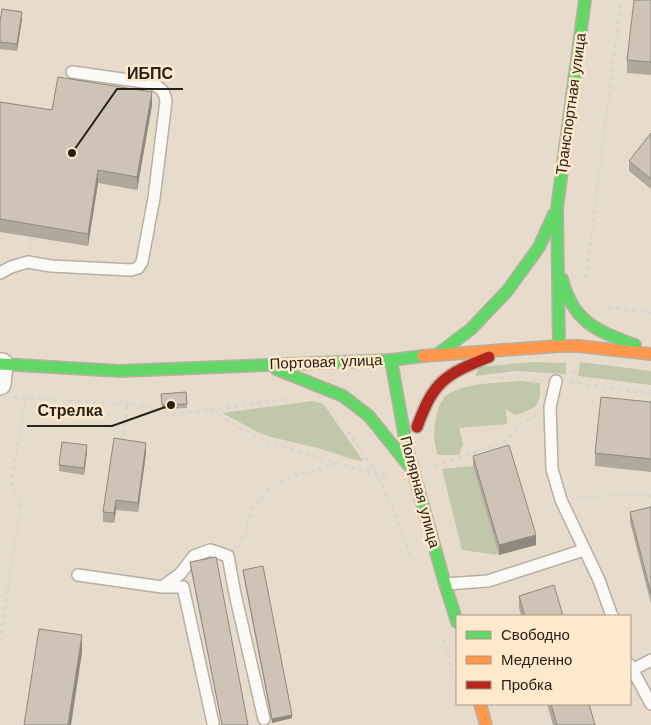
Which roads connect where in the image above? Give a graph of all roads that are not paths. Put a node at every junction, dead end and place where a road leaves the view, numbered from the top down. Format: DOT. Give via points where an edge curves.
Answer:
graph roads {
  1 [pos="585,0"];
  2 [pos="72,72"];
  3 [pos="557,208"];
  4 [pos="558,263"];
  5 [pos="0,273"];
  6 [pos="559,346"];
  7 [pos="507,348"];
  8 [pos="651,350"];
  9 [pos="438,354"];
  10 [pos="651,354"];
  11 [pos="391,360"];
  12 [pos="267,365"];
  13 [pos="3,377"];
  14 [pos="556,381"];
  15 [pos="417,427"];
  16 [pos="413,471"];
  17 [pos="584,550"];
  18 [pos="78,575"];
  19 [pos="445,584"];
  20 [pos="162,587"];
  21 [pos="612,615"];
  22 [pos="456,619"];
  23 [pos="651,660"];
  24 [pos="631,667"];
  25 [pos="651,704"];
  26 [pos="480,705"];
  27 [pos="264,719"];
  28 [pos="213,722"];
  29 [pos="486,725"];
  1 -- 3 [label="main road, Транспортная улица"];
  2 -- 5 [label="lane" via="151,83 165,93 154,198 142,262 131,270 28,262"];
  3 -- 4 [label="main road, Транспортная улица"];
  3 -- 9 [label="main road, Транспортная улица" via="539,247 508,290 471,329"];
  4 -- 6 [label="main road, Транспортная улица"];
  4 -- 8 [label="main road" via="568,297 578,314 619,339"];
  6 -- 7 [label="main road, Портовая улица"];
  6 -- 10 [label="main road, Портовая улица"];
  7 -- 9 [label="main road, Портовая улица"];
  7 -- 15 [label="main road" via="443,380 432,392"];
  9 -- 11 [label="main road, Портовая улица"];
  9 -- 15 [label="main road" via="423,394"];
  11 -- 12 [label="main road, Портовая улица"];
  11 -- 16 [label="main road, Полярная улица"];
  12 -- 13 [label="main road, Портовая улица"];
  12 -- 16 [label="main road" via="343,396 369,416"];
  14 -- 17 [label="lane" via="550,407 552,469 560,497"];
  15 -- 16 [label="main road"];
  16 -- 19 [label="main road, Полярная улица"];
  17 -- 19 [label="lane" via="488,581"];
  17 -- 21 [label="lane"];
  18 -- 20 [label="lane"];
  19 -- 22 [label="main road, Полярная улица"];
  20 -- 27 [label="lane" via="180,574 194,556 210,550 228,556"];
  20 -- 28 [label="lane" via="184,587"];
  23 -- 24 [label="lane"];
  24 -- 25 [label="lane"];
  26 -- 29 [label="main road"];
}
